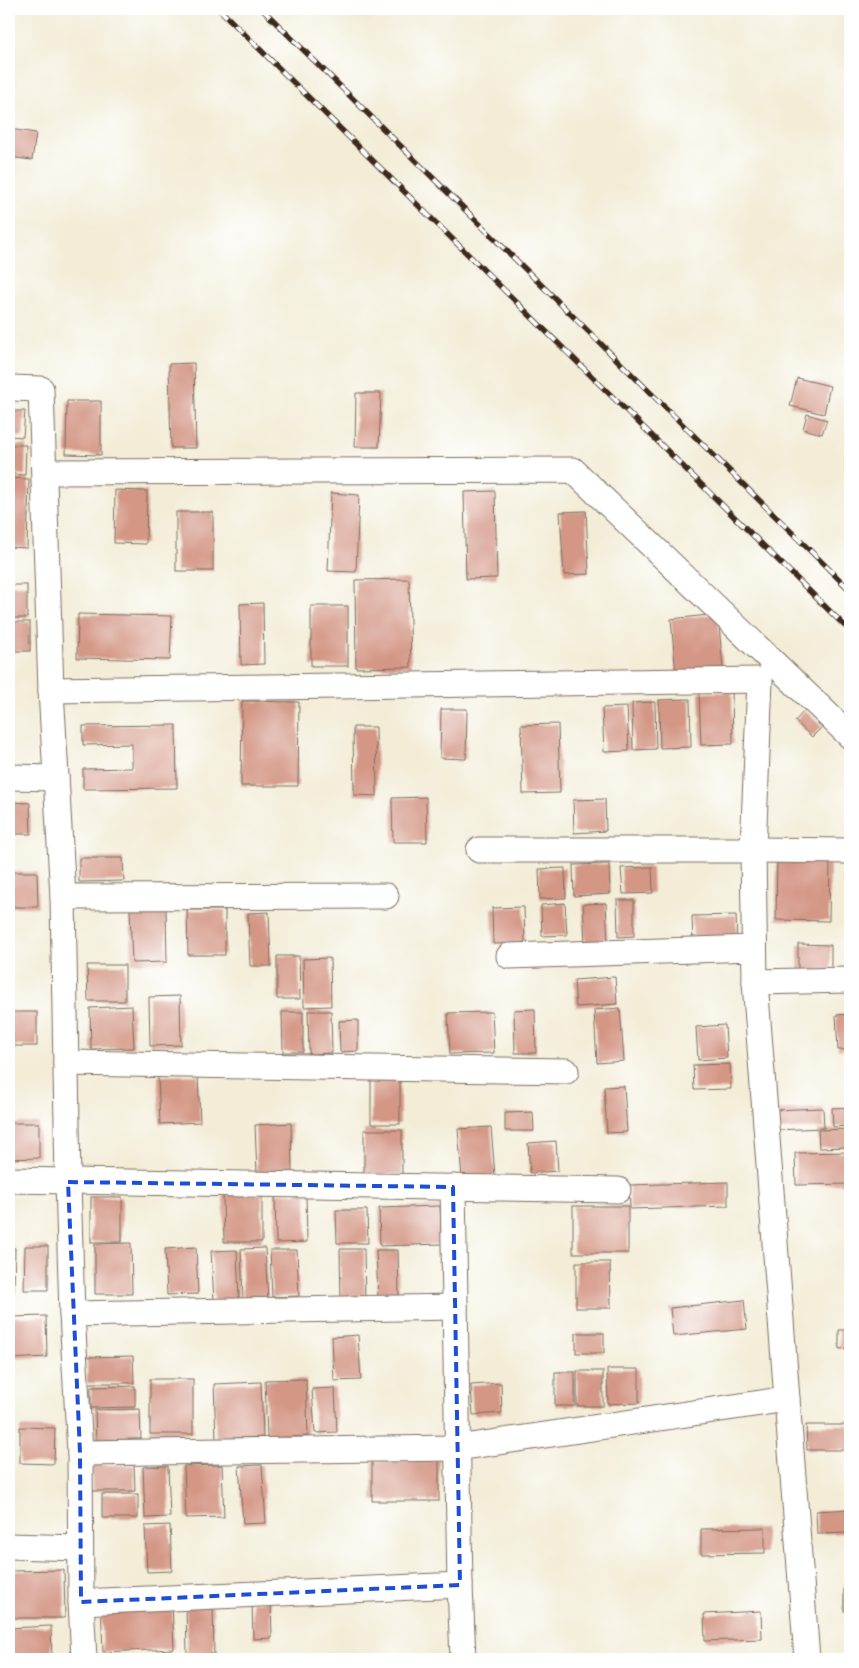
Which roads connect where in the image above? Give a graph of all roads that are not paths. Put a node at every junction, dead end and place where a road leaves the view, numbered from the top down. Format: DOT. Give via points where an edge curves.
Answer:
graph roads {
  1 [pos="9,388"];
  2 [pos="44,472"];
  3 [pos="51,690"];
  4 [pos="850,736"];
  5 [pos="9,777"];
  6 [pos="56,778"];
  7 [pos="479,850"];
  8 [pos="753,850"];
  9 [pos="850,851"];
  10 [pos="386,896"];
  11 [pos="63,897"];
  12 [pos="754,948"];
  13 [pos="509,956"];
  14 [pos="850,980"];
  15 [pos="755,982"];
  16 [pos="66,1063"];
  17 [pos="566,1071"];
  18 [pos="9,1180"];
  19 [pos="68,1182"];
  20 [pos="452,1187"];
  21 [pos="618,1190"];
  22 [pos="455,1307"];
  23 [pos="72,1314"];
  24 [pos="787,1399"];
  25 [pos="457,1448"];
  26 [pos="80,1453"];
  27 [pos="9,1546"];
  28 [pos="80,1548"];
  29 [pos="460,1585"];
  30 [pos="81,1602"];
  31 [pos="84,1659"];
  32 [pos="463,1659"];
  33 [pos="807,1659"];
  1 -- 2 [label="street" via="42,389"];
  2 -- 3 [label="street"];
  2 -- 4 [label="street" via="573,470"];
  3 -- 6 [label="street"];
  3 -- 8 [label="street" via="760,680"];
  5 -- 6 [label="street"];
  6 -- 11 [label="street"];
  7 -- 8 [label="street"];
  8 -- 9 [label="street"];
  8 -- 12 [label="street"];
  10 -- 11 [label="street"];
  11 -- 16 [label="street"];
  12 -- 13 [label="street"];
  12 -- 15 [label="street"];
  14 -- 15 [label="street"];
  15 -- 24 [label="street"];
  16 -- 17 [label="street"];
  16 -- 19 [label="street"];
  18 -- 19 [label="street"];
  19 -- 20 [label="street"];
  19 -- 23 [label="street"];
  20 -- 21 [label="street"];
  20 -- 22 [label="street"];
  22 -- 23 [label="street"];
  22 -- 25 [label="street"];
  23 -- 26 [label="street"];
  24 -- 25 [label="street"];
  24 -- 33 [label="street"];
  25 -- 26 [label="street"];
  25 -- 29 [label="street"];
  26 -- 28 [label="street"];
  27 -- 28 [label="street"];
  28 -- 30 [label="street"];
  29 -- 30 [label="street"];
  29 -- 32 [label="street"];
  30 -- 31 [label="street"];
}
